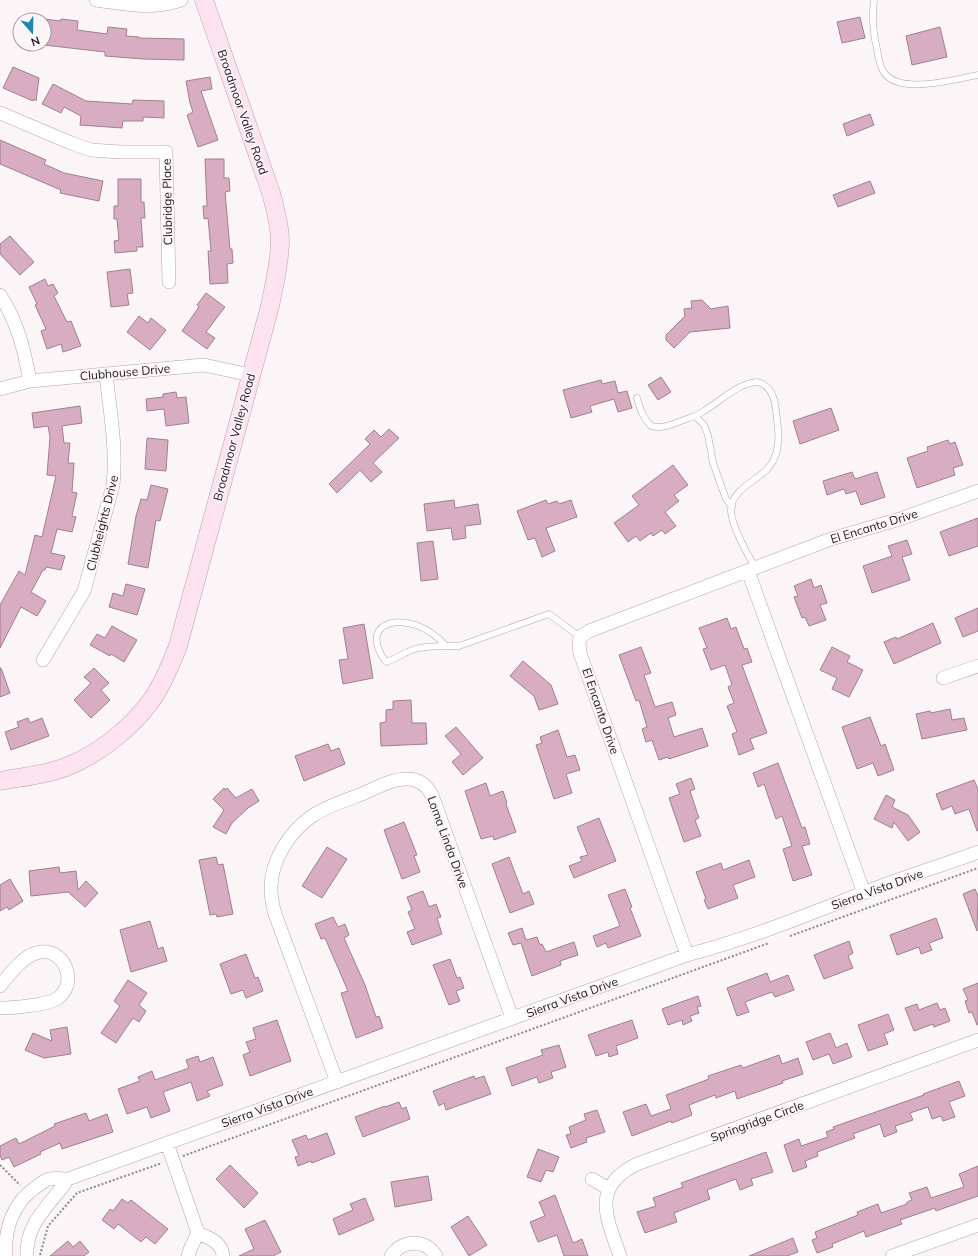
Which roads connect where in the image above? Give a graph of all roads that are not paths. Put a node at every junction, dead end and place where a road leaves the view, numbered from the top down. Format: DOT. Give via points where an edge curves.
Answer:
graph roads {
  1 [pos="96,0"];
  2 [pos="181,0"];
  3 [pos="204,0"];
  4 [pos="874,0"];
  5 [pos="978,75"];
  6 [pos="0,112"];
  7 [pos="169,282"];
  8 [pos="0,295"];
  9 [pos="106,375"];
  10 [pos="250,375"];
  11 [pos="30,381"];
  12 [pos="0,389"];
  13 [pos="638,398"];
  14 [pos="695,416"];
  15 [pos="978,490"];
  16 [pos="732,506"];
  17 [pos="752,570"];
  18 [pos="580,637"];
  19 [pos="446,646"];
  20 [pos="43,660"];
  21 [pos="978,666"];
  22 [pos="944,678"];
  23 [pos="0,781"];
  24 [pos="978,852"];
  25 [pos="864,893"];
  26 [pos="687,955"];
  27 [pos="0,986"];
  28 [pos="0,1008"];
  29 [pos="512,1018"];
  30 [pos="978,1040"];
  31 [pos="337,1082"];
  32 [pos="166,1143"];
  33 [pos="592,1179"];
  34 [pos="68,1180"];
  35 [pos="609,1189"];
  36 [pos="978,1225"];
  37 [pos="198,1233"];
  38 [pos="6,1256"];
  39 [pos="27,1256"];
  40 [pos="188,1256"];
  41 [pos="223,1256"];
  42 [pos="391,1256"];
  43 [pos="436,1256"];
  44 [pos="620,1256"];
  45 [pos="892,1256"];
  1 -- 2 [label="street" via="147,6"];
  3 -- 10 [label="street, Broadmoor Valley Road" via="277,215 280,241 276,275"];
  4 -- 5 [label="lane" via="874,36 885,75 898,82 916,85"];
  6 -- 7 [label="street, Clubridge Place" via="92,150 166,152"];
  8 -- 11 [label="street" via="15,321"];
  9 -- 10 [label="street, Clubhouse Drive" via="204,365"];
  9 -- 11 [label="street, Clubhouse Drive"];
  9 -- 20 [label="street, Clubheights Drive" via="114,452 113,485 84,591"];
  10 -- 23 [label="street, Broadmoor Valley Road" via="178,646 152,700 134,721 88,756 65,767"];
  11 -- 12 [label="street, Clubhouse Drive"];
  13 -- 14 [label="lane" via="640,410 651,426 668,426"];
  14 -- 16 [label="lane" via="704,425 713,463 726,499"];
  14 -- 16 [label="lane" via="752,382 762,383 773,396 778,427 778,445 774,460 741,491"];
  15 -- 17 [label="street, El Encanto Drive" via="900,520 831,539"];
  16 -- 17 [label="lane" via="735,527"];
  17 -- 18 [label="street, El Encanto Drive" via="589,631"];
  17 -- 25 [label="street"];
  18 -- 19 [label="lane" via="549,614 459,646"];
  18 -- 26 [label="street, El Encanto Drive" via="580,653"];
  19 -- 19 [label="lane" via="427,646 386,662 377,642 378,633 381,627 400,622 417,626 438,637"];
  21 -- 22 [label="street"];
  24 -- 25 [label="street, Sierra Vista Drive"];
  25 -- 26 [label="street, Sierra Vista Drive" via="774,927"];
  26 -- 29 [label="street, Sierra Vista Drive"];
  27 -- 28 [label="street" via="26,957 42,952 50,952 62,961 69,977 64,991 54,1000"];
  29 -- 31 [label="street, Sierra Vista Drive"];
  29 -- 31 [label="street, Loma Linda Drive" via="432,795 418,781 394,781 313,816 288,840 273,873 271,890 275,914"];
  30 -- 35 [label="street, Springridge Circle" via="637,1164 620,1175"];
  31 -- 32 [label="street, Sierra Vista Drive"];
  32 -- 34 [label="street, Sierra Vista Drive"];
  32 -- 37 [label="street"];
  33 -- 35 [label="street"];
  34 -- 38 [label="street" via="49,1179 28,1193 15,1209 10,1221"];
  34 -- 39 [label="street" via="35,1222 28,1240"];
  35 -- 44 [label="street, Springridge Circle" via="605,1207"];
  36 -- 45 [label="street"];
  37 -- 40 [label="street"];
  37 -- 41 [label="street" via="219,1244"];
  42 -- 43 [label="street" via="404,1244 414,1243 425,1244"];
}
